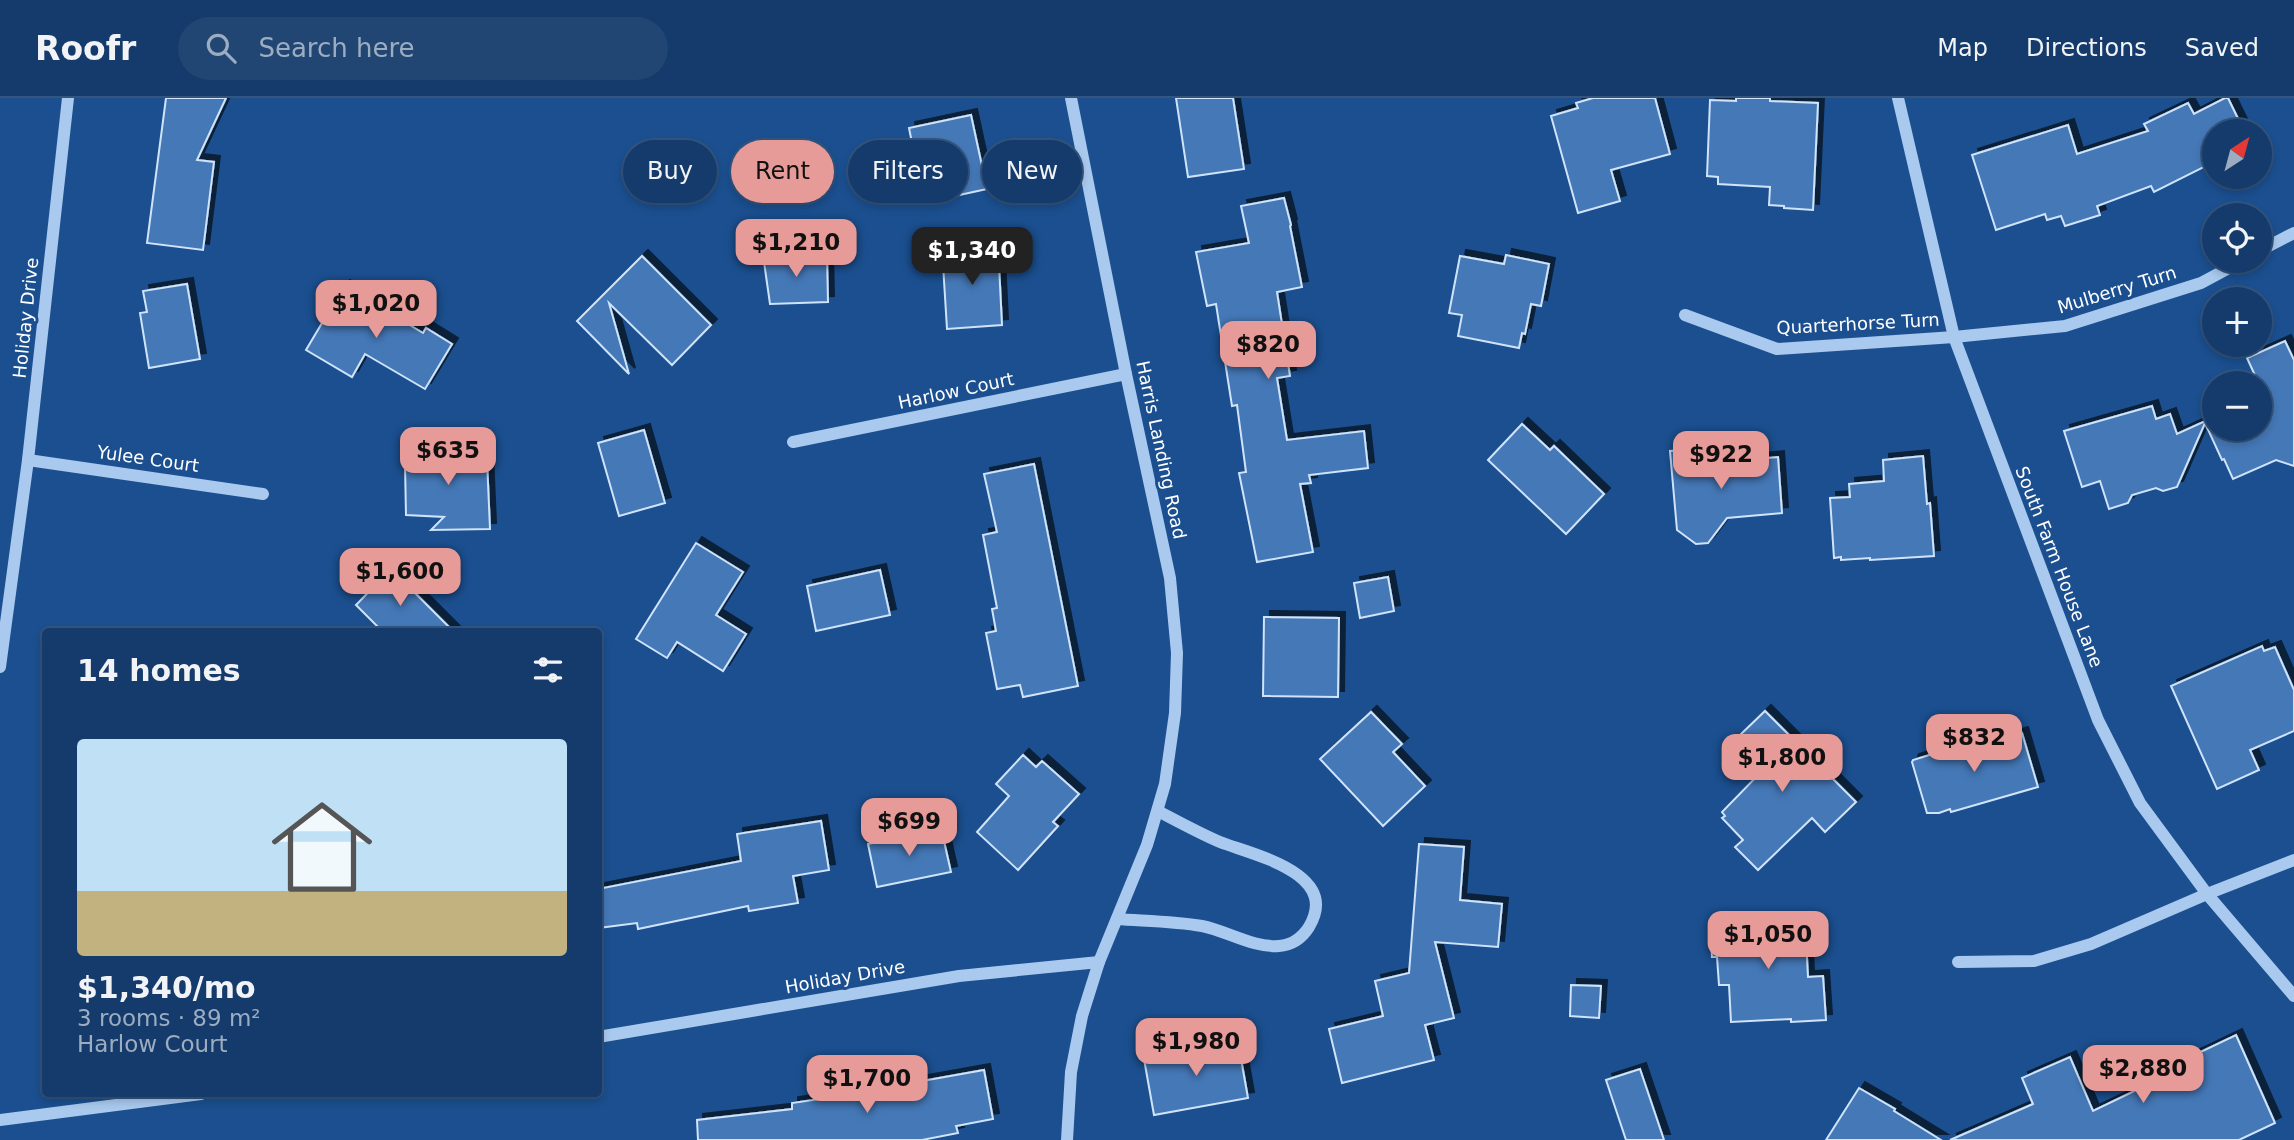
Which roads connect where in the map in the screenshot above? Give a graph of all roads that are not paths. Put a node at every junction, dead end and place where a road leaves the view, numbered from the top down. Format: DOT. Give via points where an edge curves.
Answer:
graph roads {
  1 [pos="68,98"];
  2 [pos="1071,98"];
  3 [pos="1898,98"];
  4 [pos="2294,233"];
  5 [pos="2272,244"];
  6 [pos="2220,273"];
  7 [pos="1685,315"];
  8 [pos="1954,337"];
  9 [pos="1126,374"];
  10 [pos="793,442"];
  11 [pos="28,460"];
  12 [pos="263,494"];
  13 [pos="0,667"];
  14 [pos="1158,811"];
  15 [pos="2294,860"];
  16 [pos="2207,894"];
  17 [pos="1116,919"];
  18 [pos="1099,962"];
  19 [pos="1958,962"];
  20 [pos="2294,996"];
  21 [pos="602,1036"];
  22 [pos="177,1097"];
  23 [pos="0,1119"];
  24 [pos="1067,1140"];
  1 -- 11 [label="street, Holiday Drive"];
  2 -- 9 [label="street, Harris Landing Road"];
  3 -- 8 [label="street, South Farm House Lane"];
  4 -- 5 [label="street"];
  6 -- 8 [label="street, Mulberry Turn" via="2065,326"];
  7 -- 8 [label="street, Quarterhorse Turn" via="1777,349"];
  8 -- 16 [label="street, South Farm House Lane" via="2098,720 2140,803"];
  9 -- 10 [label="street, Harlow Court"];
  9 -- 14 [label="street, Harris Landing Road" via="1170,578 1177,653 1175,713"];
  11 -- 12 [label="street, Yulee Court"];
  11 -- 13 [label="street, Holiday Drive"];
  14 -- 17 [label="street, Harris Landing Road"];
  14 -- 17 [label="street" via="1297,874 1310,886 1313,919 1295,942 1280,946 1204,927"];
  15 -- 16 [label="street"];
  16 -- 19 [label="street" via="2091,944 2045,958"];
  16 -- 20 [label="street, South Farm House Lane"];
  17 -- 18 [label="street, Harris Landing Road"];
  18 -- 21 [label="street, Holiday Drive" via="959,976"];
  18 -- 24 [label="street, Harris Landing Road" via="1071,1072"];
  22 -- 23 [label="street"];
}
